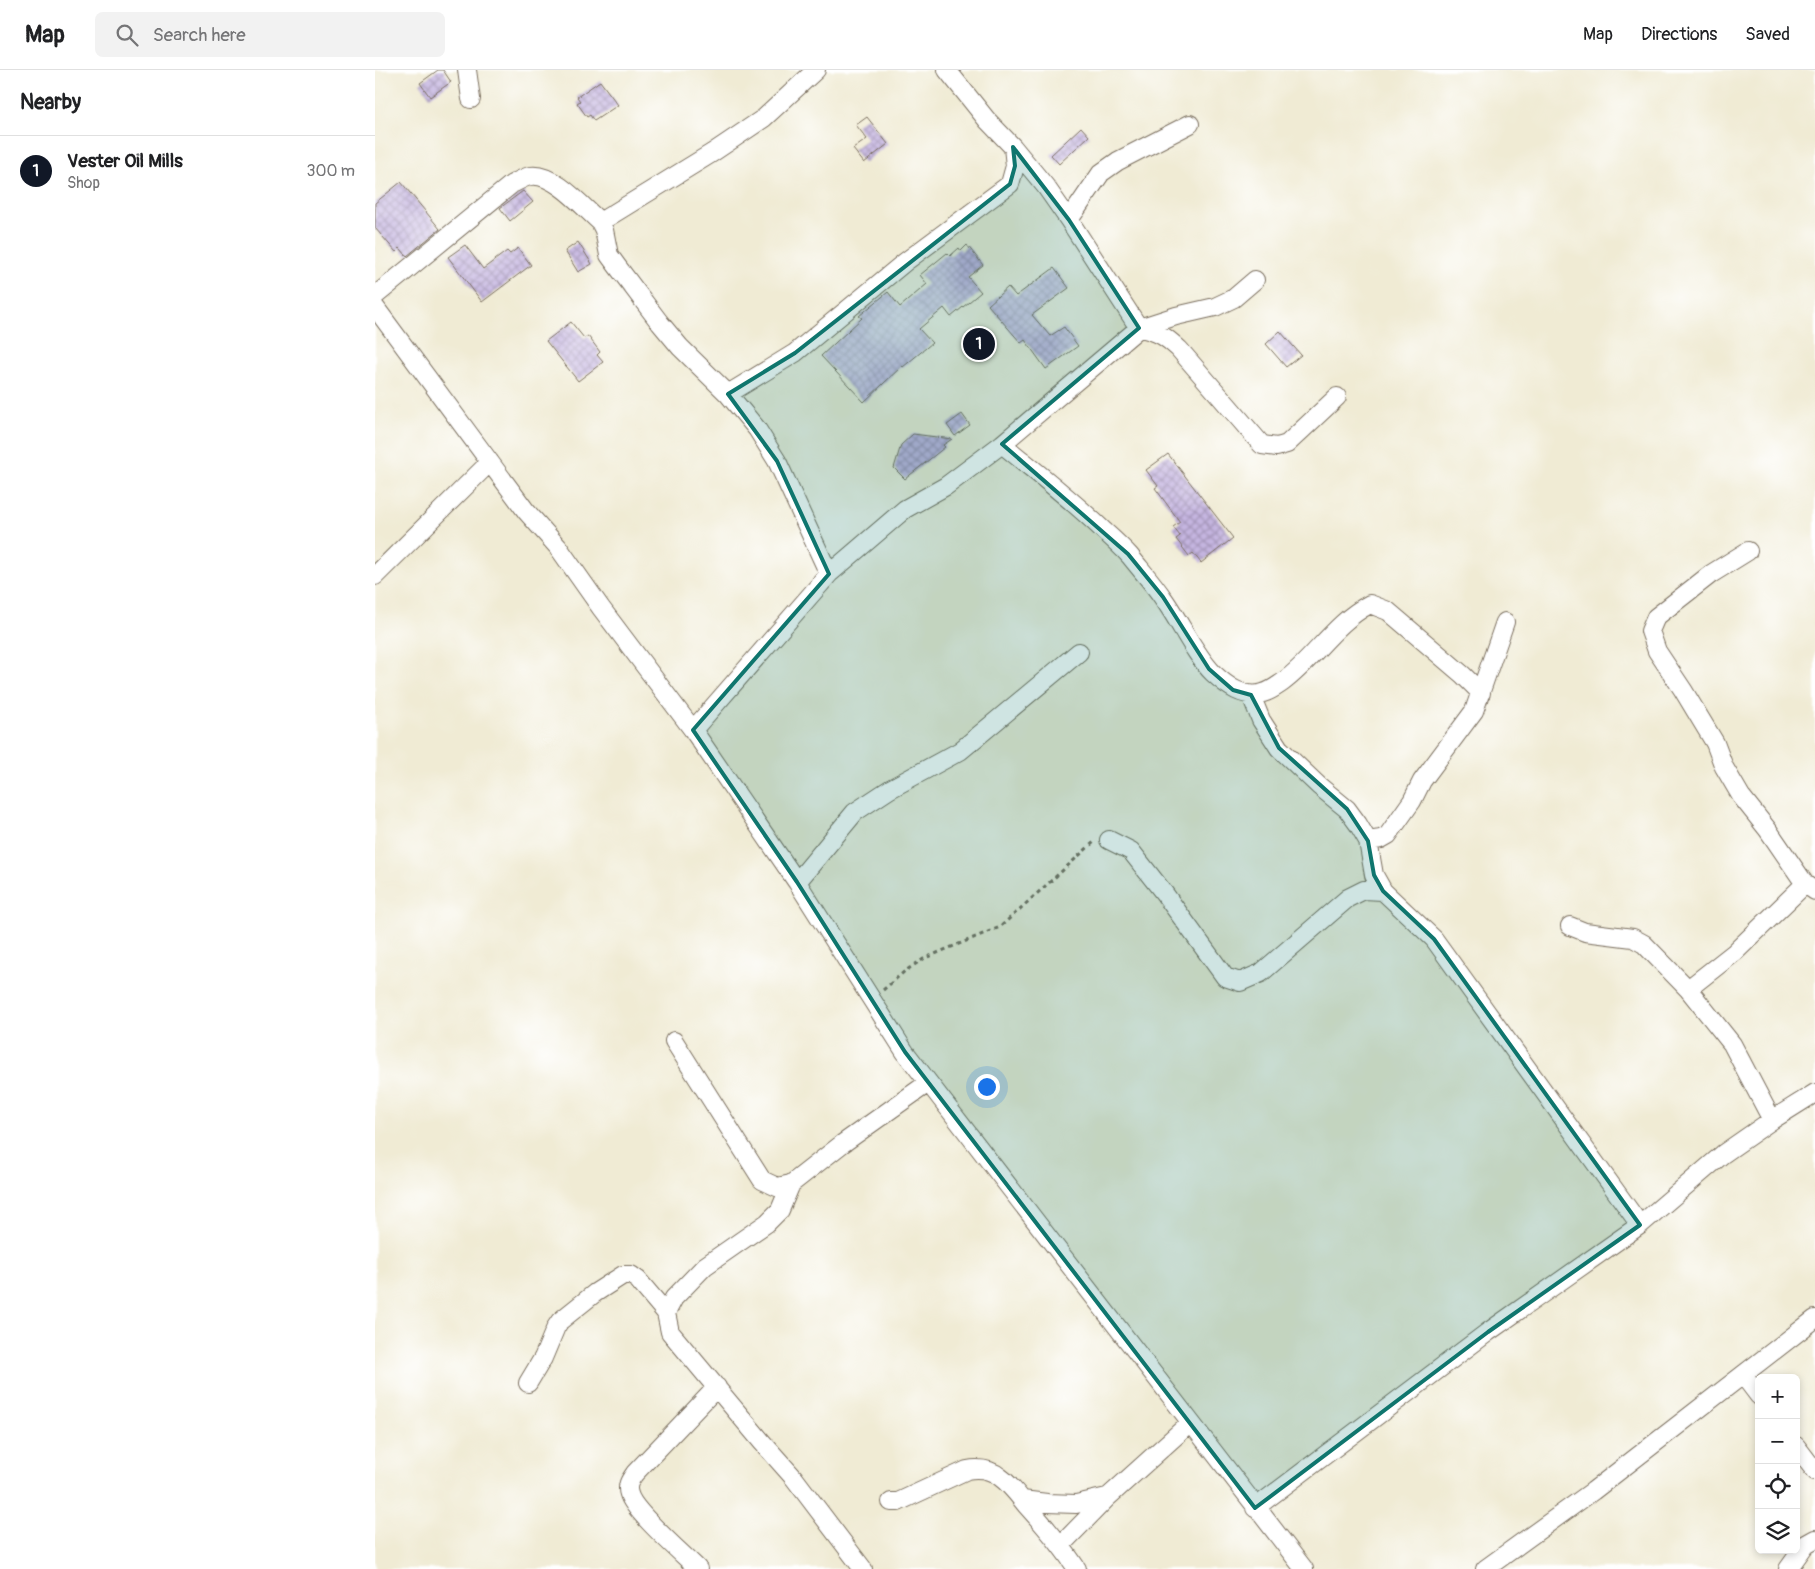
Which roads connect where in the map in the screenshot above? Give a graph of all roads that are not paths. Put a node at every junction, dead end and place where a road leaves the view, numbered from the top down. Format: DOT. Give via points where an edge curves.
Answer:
graph roads {
  1 [pos="467,70"];
  2 [pos="816,70"];
  3 [pos="947,70"];
  4 [pos="471,99"];
  5 [pos="1190,124"];
  6 [pos="1013,148"];
  7 [pos="1069,220"];
  8 [pos="599,222"];
  9 [pos="1255,280"];
  10 [pos="375,296"];
  11 [pos="375,307"];
  12 [pos="1139,328"];
  13 [pos="728,394"];
  14 [pos="1337,397"];
  15 [pos="1002,444"];
  16 [pos="490,462"];
  17 [pos="1748,551"];
  18 [pos="829,574"];
  19 [pos="375,576"];
  20 [pos="1505,622"];
  21 [pos="1079,652"];
  22 [pos="1481,693"];
  23 [pos="1251,695"];
  24 [pos="693,730"];
  25 [pos="1109,840"];
  26 [pos="1368,841"];
  27 [pos="797,882"];
  28 [pos="1810,888"];
  29 [pos="1383,891"];
  30 [pos="1569,926"];
  31 [pos="1688,989"];
  32 [pos="673,1041"];
  33 [pos="928,1083"];
  34 [pos="1815,1092"];
  35 [pos="1772,1120"];
  36 [pos="791,1184"];
  37 [pos="1640,1225"];
  38 [pos="666,1313"];
  39 [pos="1815,1319"];
  40 [pos="1743,1375"];
  41 [pos="528,1383"];
  42 [pos="717,1387"];
  43 [pos="1755,1391"];
  44 [pos="1190,1422"];
  45 [pos="1800,1451"];
  46 [pos="1815,1471"];
  47 [pos="1108,1496"];
  48 [pos="1022,1500"];
  49 [pos="891,1502"];
  50 [pos="1255,1508"];
  51 [pos="1815,1539"];
  52 [pos="1061,1545"];
  53 [pos="699,1569"];
  54 [pos="863,1569"];
  55 [pos="1077,1569"];
  56 [pos="1304,1569"];
  57 [pos="1485,1569"];
  58 [pos="1789,1569"];
  1 -- 4 [label="street"];
  2 -- 8 [label="street" via="764,118"];
  3 -- 6 [label="street"];
  5 -- 7 [label="street" via="1101,173"];
  6 -- 7 [label="street"];
  6 -- 13 [label="street" via="1015,166 1010,184 905,262 795,353"];
  7 -- 12 [label="street"];
  8 -- 10 [label="street" via="555,183 542,176 529,176 512,184"];
  8 -- 13 [label="street" via="609,255 617,266 680,347"];
  9 -- 12 [label="street" via="1234,298 1215,307"];
  11 -- 16 [label="street"];
  12 -- 14 [label="street" via="1155,331 1167,338 1262,445 1277,447 1287,444"];
  12 -- 15 [label="street"];
  13 -- 18 [label="street" via="757,429 777,461"];
  15 -- 18 [label="street" via="946,486 905,509"];
  15 -- 23 [label="street" via="1084,512 1128,554 1163,598 1209,669 1233,690"];
  16 -- 19 [label="street"];
  16 -- 24 [label="street" via="526,511 559,547"];
  17 -- 28 [label="street" via="1711,574 1655,617 1650,631 1657,651 1715,743 1741,796"];
  18 -- 24 [label="street"];
  20 -- 22 [label="street"];
  21 -- 27 [label="street" via="960,751 855,812"];
  22 -- 23 [label="street" via="1387,611 1370,604 1332,633 1294,674 1266,693"];
  22 -- 26 [label="street" via="1474,711 1422,781 1388,835"];
  23 -- 26 [label="street" via="1261,720 1279,748 1347,809"];
  24 -- 27 [label="street"];
  25 -- 29 [label="street" via="1131,851 1225,977 1240,982 1261,973 1348,898 1364,890"];
  26 -- 29 [label="street" via="1375,875"];
  27 -- 33 [label="street" via="871,1001"];
  28 -- 31 [label="street"];
  29 -- 37 [label="street" via="1434,939"];
  30 -- 31 [label="street" via="1585,932 1633,938 1644,944"];
  31 -- 35 [label="street" via="1732,1044"];
  32 -- 36 [label="street" via="762,1180 777,1187"];
  33 -- 36 [label="street"];
  33 -- 44 [label="street"];
  34 -- 35 [label="street"];
  35 -- 37 [label="street" via="1723,1154"];
  36 -- 38 [label="street" via="780,1210 767,1223 705,1266 674,1298"];
  37 -- 50 [label="street" via="1488,1332"];
  38 -- 41 [label="street" via="639,1280 623,1275 561,1321"];
  38 -- 42 [label="street" via="670,1332"];
  39 -- 40 [label="street"];
  40 -- 43 [label="street"];
  40 -- 57 [label="street" via="1593,1491"];
  42 -- 53 [label="street" via="635,1473 628,1487 629,1496 647,1519"];
  42 -- 54 [label="street" via="794,1478"];
  44 -- 47 [label="street"];
  44 -- 50 [label="street"];
  45 -- 46 [label="street"];
  47 -- 48 [label="street" via="1076,1504"];
  47 -- 52 [label="street"];
  48 -- 49 [label="street" via="999,1476 976,1468 898,1502"];
  48 -- 52 [label="street"];
  50 -- 56 [label="street"];
  51 -- 58 [label="street" via="1806,1544"];
  52 -- 55 [label="street"];
}
